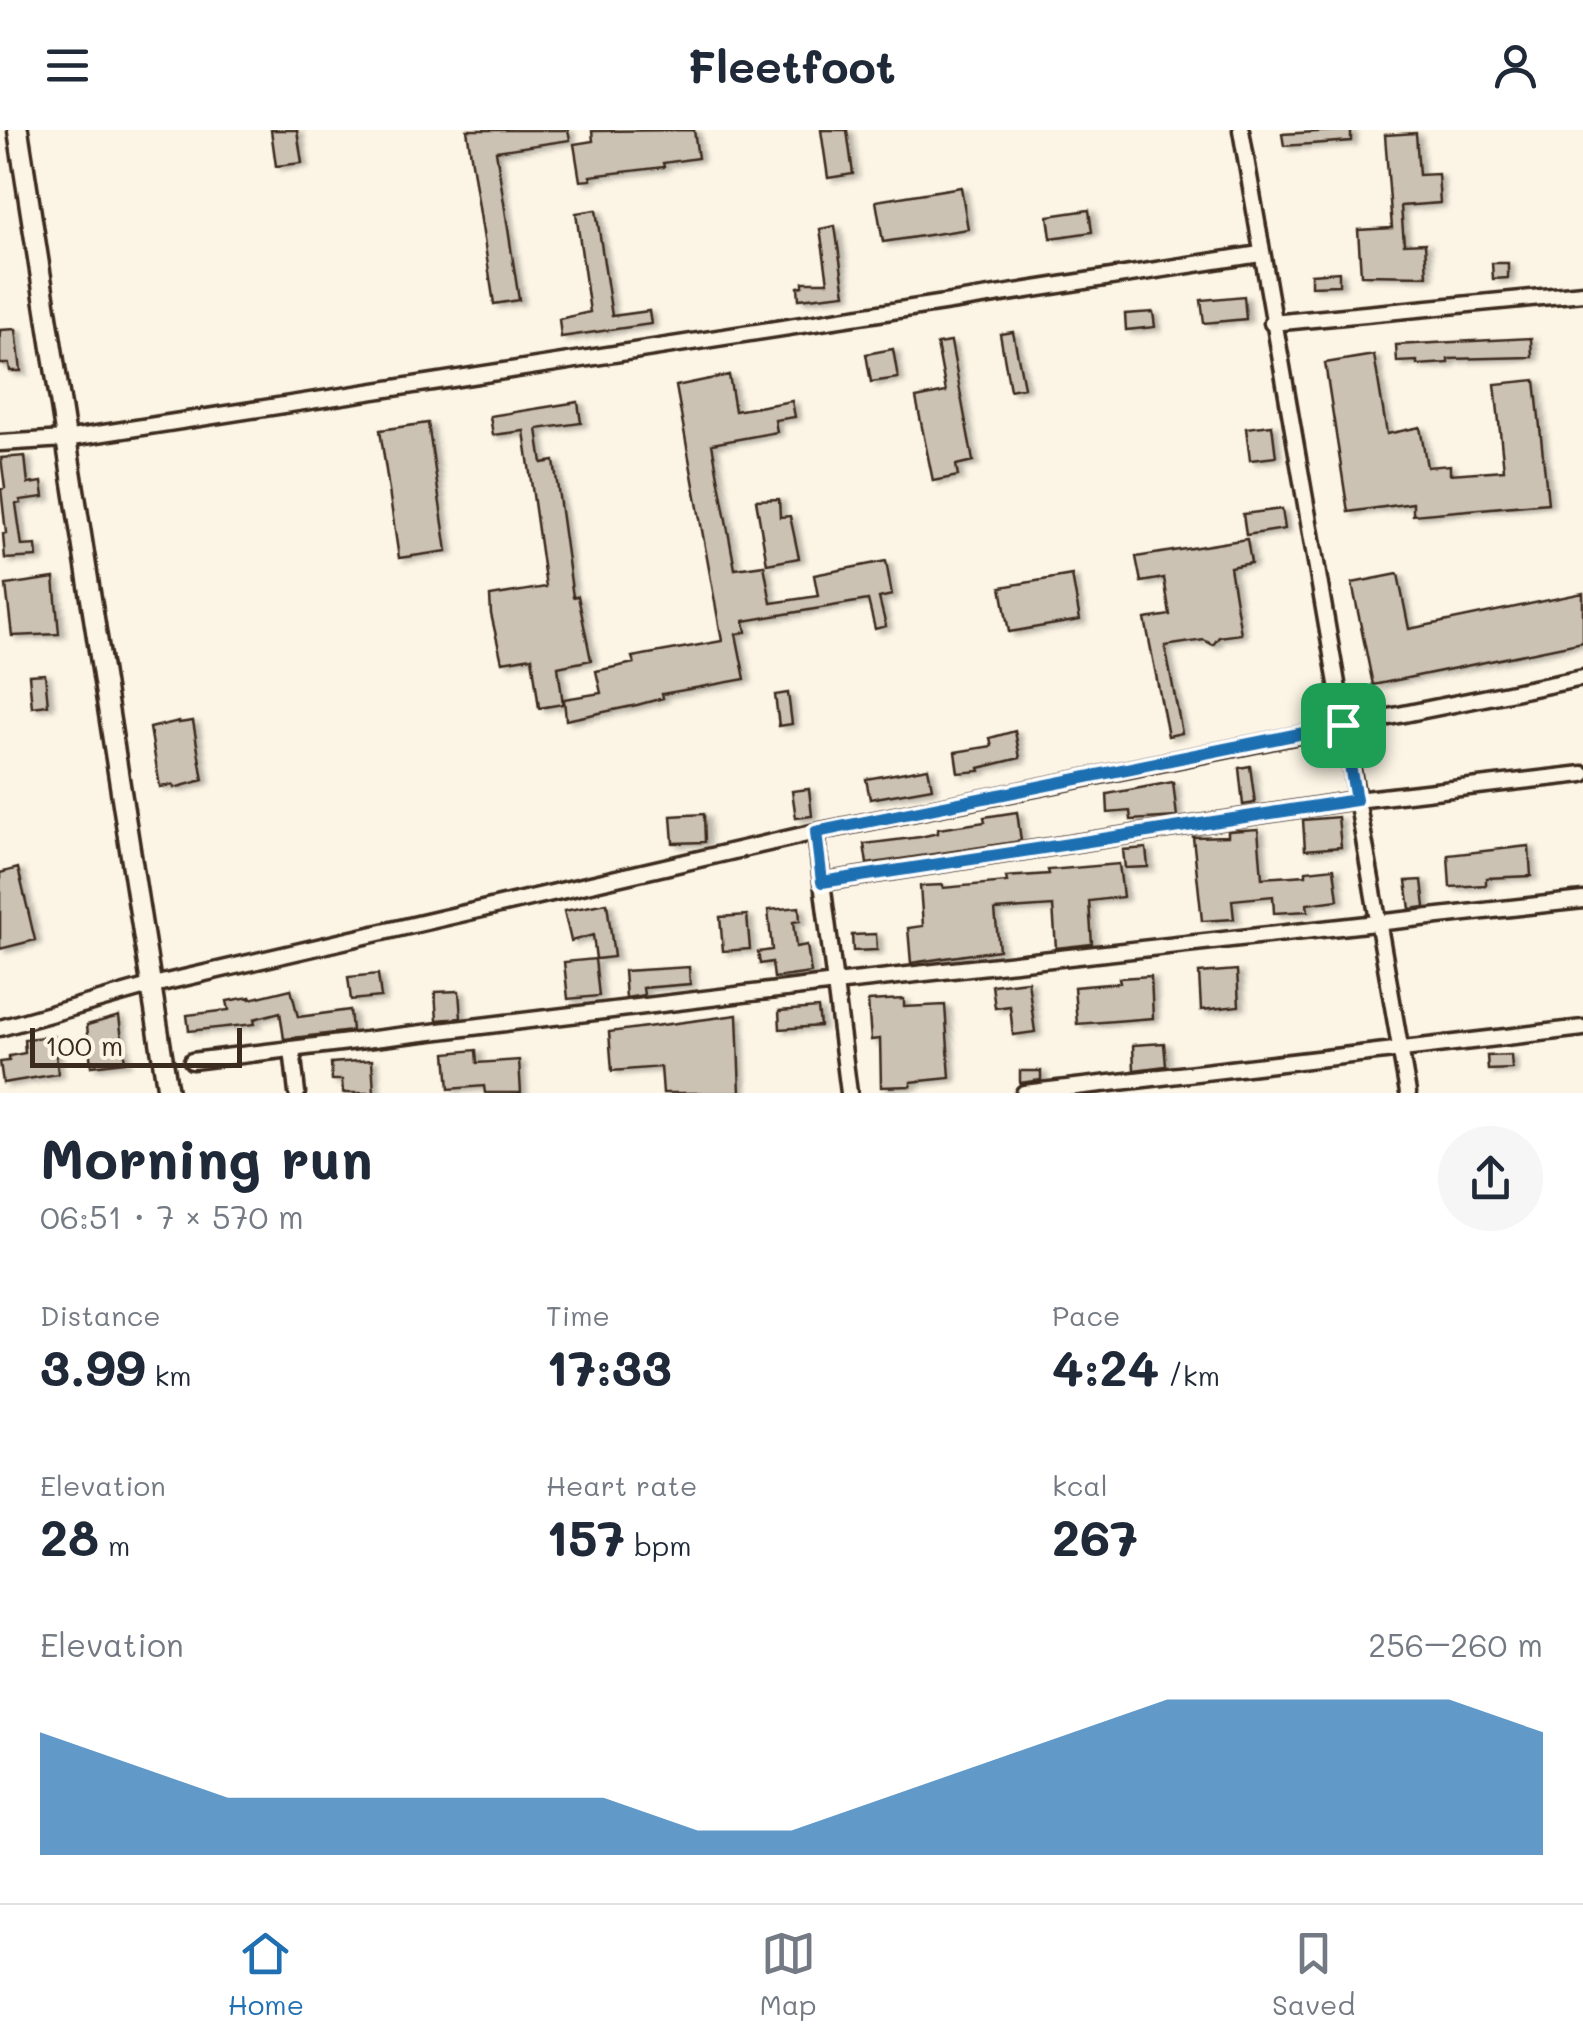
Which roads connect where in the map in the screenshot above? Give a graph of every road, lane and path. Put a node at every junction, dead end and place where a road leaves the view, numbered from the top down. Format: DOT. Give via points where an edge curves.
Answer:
graph roads {
  1 [pos="18,130"];
  2 [pos="1240,130"];
  3 [pos="1260,254"];
  4 [pos="1583,293"];
  5 [pos="1272,323"];
  6 [pos="65,439"];
  7 [pos="0,443"];
  8 [pos="1583,678"];
  9 [pos="1343,725"];
  10 [pos="1583,774"];
  11 [pos="1356,800"];
  12 [pos="816,832"];
  13 [pos="822,882"];
  14 [pos="1583,900"];
  15 [pos="1378,923"];
  16 [pos="835,984"];
  17 [pos="153,985"];
  18 [pos="0,1028"];
  19 [pos="1583,1028"];
  20 [pos="1400,1048"];
  21 [pos="292,1049"];
  22 [pos="192,1061"];
  23 [pos="168,1093"];
  24 [pos="297,1093"];
  25 [pos="850,1093"];
  26 [pos="1024,1093"];
  27 [pos="1408,1093"];
  1 -- 6 [label="street"];
  2 -- 3 [label="street"];
  3 -- 5 [label="street"];
  3 -- 6 [label="street"];
  4 -- 5 [label="street"];
  5 -- 9 [label="street"];
  6 -- 7 [label="street"];
  6 -- 17 [label="street"];
  8 -- 9 [label="street"];
  9 -- 11 [label="street"];
  9 -- 12 [label="street"];
  10 -- 11 [label="street"];
  11 -- 13 [label="street"];
  11 -- 15 [label="street"];
  12 -- 13 [label="street"];
  12 -- 17 [label="street"];
  13 -- 16 [label="street"];
  14 -- 15 [label="street"];
  15 -- 16 [label="street"];
  15 -- 20 [label="street"];
  16 -- 21 [label="street"];
  16 -- 25 [label="street"];
  17 -- 18 [label="street"];
  17 -- 23 [label="street"];
  19 -- 20 [label="street"];
  20 -- 26 [label="street"];
  20 -- 27 [label="street"];
  21 -- 22 [label="street"];
  21 -- 24 [label="street"];
}
